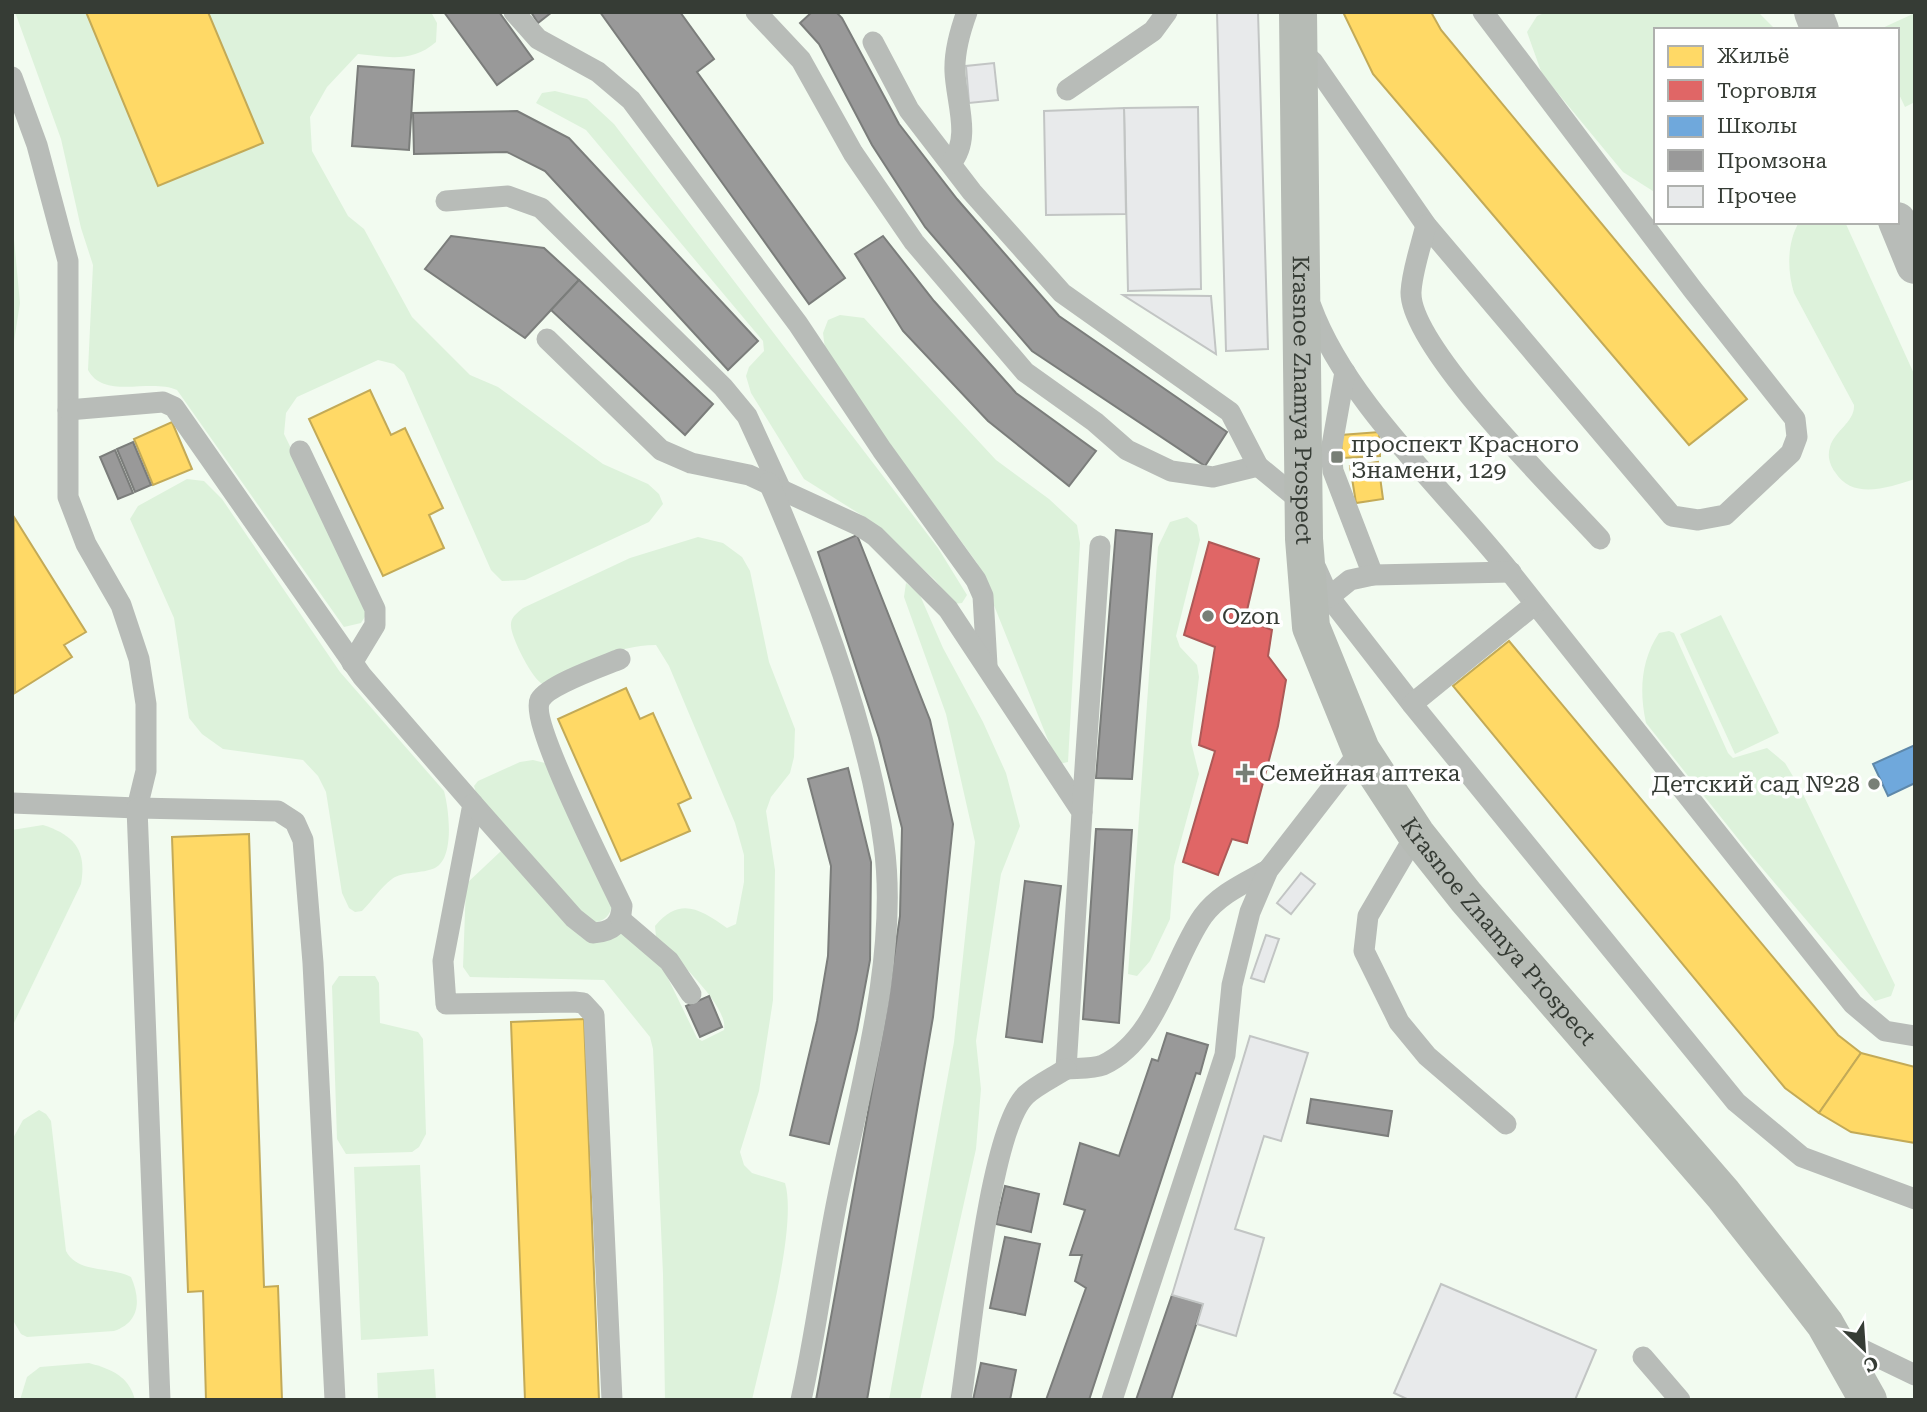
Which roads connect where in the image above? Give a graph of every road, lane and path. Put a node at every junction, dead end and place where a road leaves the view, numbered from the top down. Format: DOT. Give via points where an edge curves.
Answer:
graph roads {
  1 [pos="514,12"];
  2 [pos="756,12"];
  3 [pos="967,12"];
  4 [pos="1167,12"];
  5 [pos="1483,12"];
  6 [pos="1298,31"];
  7 [pos="873,43"];
  8 [pos="12,77"];
  9 [pos="1067,90"];
  10 [pos="951,163"];
  11 [pos="446,201"];
  12 [pos="1898,224"];
  13 [pos="1426,225"];
  14 [pos="1915,265"];
  15 [pos="1301,278"];
  16 [pos="547,339"];
  17 [pos="1345,372"];
  18 [pos="68,410"];
  19 [pos="300,451"];
  20 [pos="1258,466"];
  21 [pos="775,486"];
  22 [pos="1303,521"];
  23 [pos="1600,539"];
  24 [pos="1100,546"];
  25 [pos="1511,572"];
  26 [pos="1373,575"];
  27 [pos="1329,597"];
  28 [pos="1534,605"];
  29 [pos="620,659"];
  30 [pos="352,663"];
  31 [pos="987,665"];
  32 [pos="1412,704"];
  33 [pos="1361,750"];
  34 [pos="12,803"];
  35 [pos="473,804"];
  36 [pos="137,808"];
  37 [pos="1082,812"];
  38 [pos="1416,834"];
  39 [pos="1268,870"];
  40 [pos="621,920"];
  41 [pos="691,994"];
  42 [pos="1915,1036"];
  43 [pos="1066,1069"];
  44 [pos="1506,1124"];
  45 [pos="1915,1199"];
  46 [pos="1836,1343"];
  47 [pos="1643,1357"];
  48 [pos="1915,1376"];
  49 [pos="160,1400"];
  50 [pos="335,1400"];
  51 [pos="612,1400"];
  52 [pos="801,1400"];
  53 [pos="961,1400"];
  54 [pos="1112,1400"];
  55 [pos="1680,1400"];
  56 [pos="1868,1400"];
  1 -- 31 [label="lane" via="538,39 598,72 631,100 798,324 976,580 983,596"];
  2 -- 20 [label="lane" via="801,60 853,153 914,242 1025,372 1127,450 1171,471 1213,477"];
  3 -- 10 [label="lane" via="955,69 962,147"];
  4 -- 9 [label="lane" via="1153,31"];
  5 -- 13 [label="lane" via="1795,419 1797,438 1791,453 1725,515 1698,520 1672,516"];
  6 -- 13 [label="lane" via="1318,69"];
  6 -- 15 [label="main road, Krasnoe Znamya Prospect"];
  7 -- 10 [label="lane" via="909,110"];
  8 -- 18 [label="lane" via="37,145 68,261"];
  10 -- 20 [label="lane" via="1062,293 1230,412"];
  11 -- 21 [label="lane" via="508,196 541,208 723,387 747,416"];
  12 -- 14 [label="street"];
  13 -- 23 [label="lane" via="1411,294 1428,340 1463,388"];
  15 -- 17 [label="lane" via="1330,352"];
  15 -- 22 [label="main road, Krasnoe Znamya Prospect"];
  16 -- 21 [label="lane" via="661,450"];
  17 -- 25 [label="lane"];
  17 -- 26 [label="lane" via="1331,451 1333,471"];
  18 -- 30 [label="lane" via="163,402 174,407"];
  18 -- 36 [label="lane" via="68,497 86,544 121,605 139,659 146,704 146,771"];
  19 -- 30 [label="lane" via="375,609 375,625"];
  20 -- 22 [label="lane"];
  21 -- 31 [label="lane" via="875,536 948,609"];
  21 -- 52 [label="lane" via="858,728 884,846 887,927"];
  22 -- 27 [label="lane"];
  22 -- 33 [label="main road, Krasnoe Znamya Prospect" via="1311,627"];
  24 -- 37 [label="lane"];
  25 -- 26 [label="lane"];
  25 -- 28 [label="lane"];
  26 -- 27 [label="lane" via="1350,580"];
  27 -- 32 [label="lane"];
  28 -- 32 [label="lane"];
  28 -- 42 [label="lane" via="1853,1004 1885,1031"];
  29 -- 40 [label="lane" via="555,688 541,697 537,710 580,818 622,906"];
  30 -- 35 [label="lane"];
  31 -- 37 [label="lane"];
  32 -- 45 [label="lane" via="1735,1102 1801,1157"];
  33 -- 38 [label="main road, Krasnoe Znamya Prospect"];
  33 -- 39 [label="lane"];
  34 -- 36 [label="lane"];
  35 -- 40 [label="lane" via="593,933 604,932"];
  35 -- 51 [label="lane" via="443,961 446,1004 574,1002 583,1003 594,1015"];
  36 -- 49 [label="lane"];
  36 -- 50 [label="lane" via="278,811 295,822 303,840"];
  37 -- 43 [label="lane"];
  38 -- 44 [label="lane" via="1368,916 1364,951 1399,1022 1427,1056"];
  38 -- 46 [label="main road, Krasnoe Znamya Prospect" via="1723,1194"];
  39 -- 43 [label="lane" via="1225,894 1203,916 1158,1006 1130,1044 1103,1065"];
  39 -- 54 [label="lane" via="1250,912 1232,985 1225,1055"];
  40 -- 41 [label="lane" via="669,961"];
  43 -- 53 [label="lane" via="1025,1095 997,1156"];
  46 -- 48 [label="lane" via="1861,1349"];
  46 -- 56 [label="main road, Krasnoe Znamya Prospect"];
  47 -- 55 [label="lane"];
}
